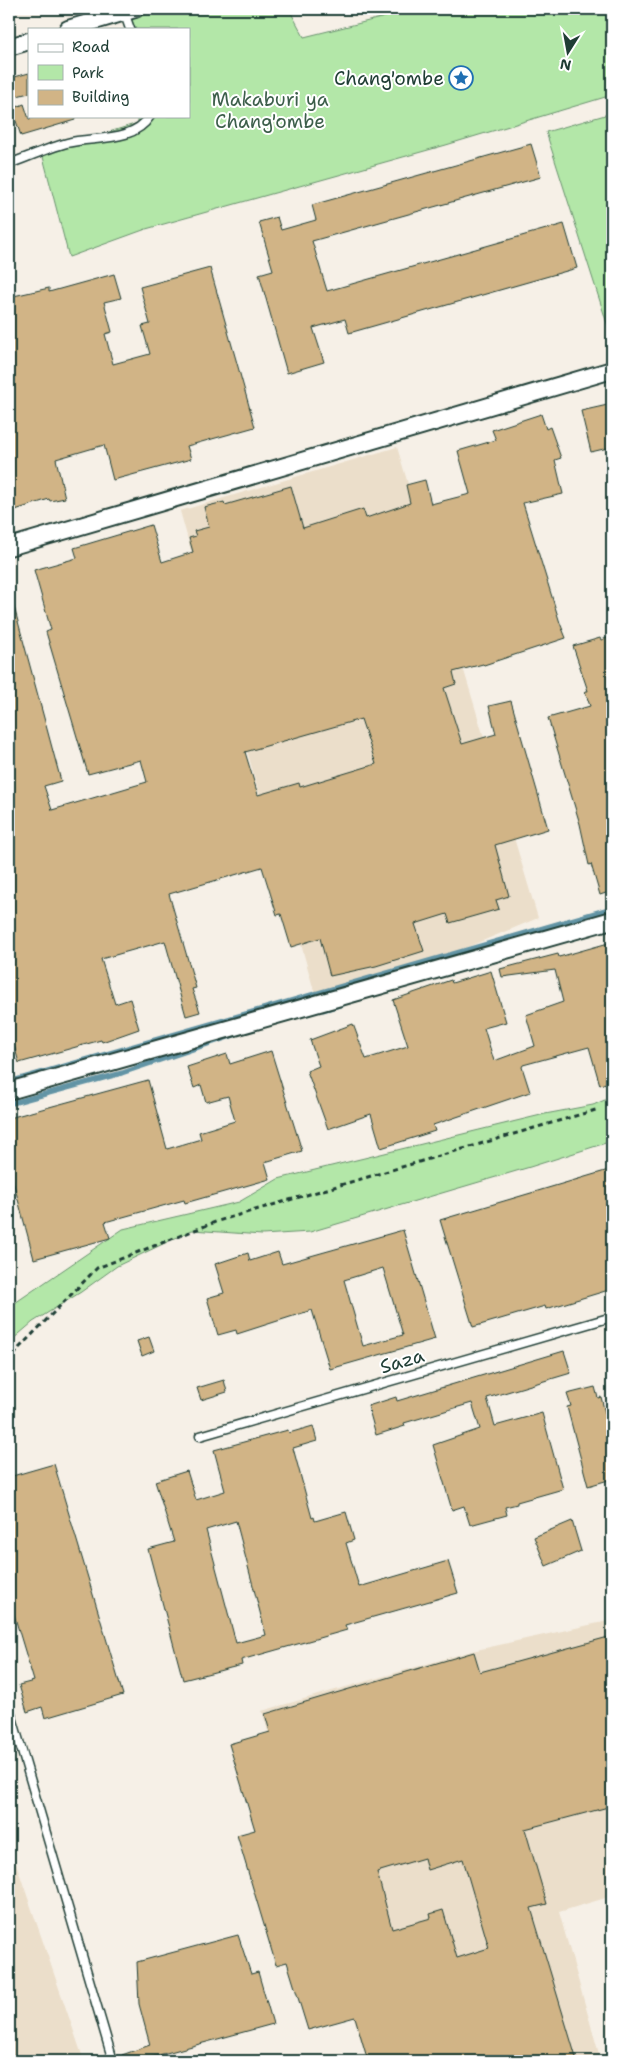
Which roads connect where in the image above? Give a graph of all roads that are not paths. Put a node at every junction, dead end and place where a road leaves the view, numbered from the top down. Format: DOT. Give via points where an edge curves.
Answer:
graph roads {
  1 [pos="128,10"];
  2 [pos="71,28"];
  3 [pos="130,28"];
  4 [pos="28,41"];
  5 [pos="9,47"];
  6 [pos="148,118"];
  7 [pos="9,164"];
  8 [pos="612,370"];
  9 [pos="9,547"];
  10 [pos="612,920"];
  11 [pos="9,1091"];
  12 [pos="612,1317"];
  13 [pos="200,1436"];
  14 [pos="9,1707"];
  15 [pos="9,1711"];
  16 [pos="113,2061"];
  1 -- 2 [label="street"];
  1 -- 3 [label="lane"];
  4 -- 5 [label="street"];
  6 -- 7 [label="lane" via="125,135 68,143"];
  8 -- 9 [label="street"];
  10 -- 11 [label="street"];
  12 -- 13 [label="lane, Saza"];
  14 -- 16 [label="lane"];
  15 -- 16 [label="lane"];
}
